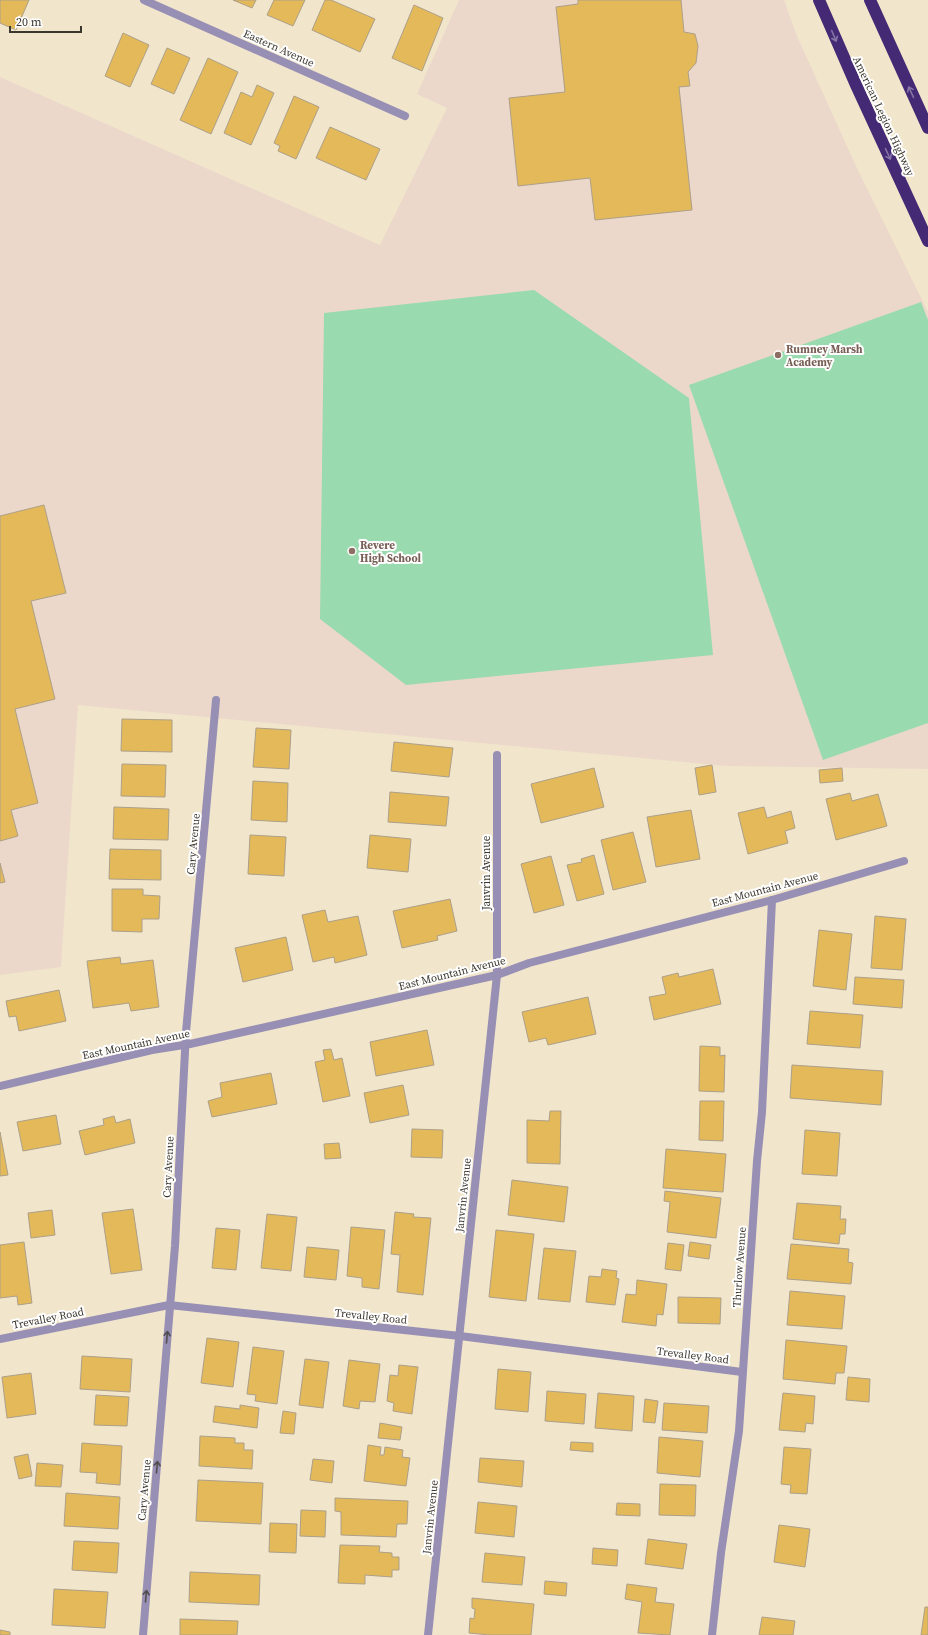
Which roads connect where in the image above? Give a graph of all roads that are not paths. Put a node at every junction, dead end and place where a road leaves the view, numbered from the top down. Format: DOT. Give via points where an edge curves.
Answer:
graph roads {
  1 [pos="144,0"];
  2 [pos="819,0"];
  3 [pos="870,0"];
  4 [pos="405,116"];
  5 [pos="928,128"];
  6 [pos="928,241"];
  7 [pos="216,700"];
  8 [pos="497,755"];
  9 [pos="904,861"];
  10 [pos="772,900"];
  11 [pos="497,975"];
  12 [pos="185,1045"];
  13 [pos="0,1086"];
  14 [pos="169,1305"];
  15 [pos="460,1336"];
  16 [pos="0,1339"];
  17 [pos="742,1372"];
  18 [pos="143,1635"];
  19 [pos="428,1635"];
  20 [pos="712,1635"];
  1 -- 4 [label="street, Eastern Avenue"];
  2 -- 6 [label="highway, American Legion Highway, one-way"];
  5 -- 3 [label="highway, one-way"];
  7 -- 12 [label="street, Cary Avenue"];
  8 -- 11 [label="street, Janvrin Avenue"];
  9 -- 10 [label="street, East Mountain Avenue"];
  10 -- 11 [label="street, East Mountain Avenue" via="529,963"];
  10 -- 17 [label="street, Thurlow Avenue" via="762,1112"];
  11 -- 12 [label="street, East Mountain Avenue"];
  11 -- 15 [label="street, Janvrin Avenue"];
  12 -- 13 [label="street, East Mountain Avenue" via="152,1050"];
  12 -- 14 [label="street, Cary Avenue" via="175,1246"];
  14 -- 15 [label="street, Trevalley Road"];
  14 -- 16 [label="street, Trevalley Road"];
  18 -- 14 [label="street, Cary Avenue, one-way"];
  15 -- 17 [label="street, Trevalley Road"];
  15 -- 19 [label="street, Janvrin Avenue"];
  17 -- 20 [label="street, Thurlow Avenue" via="739,1431"];
}
